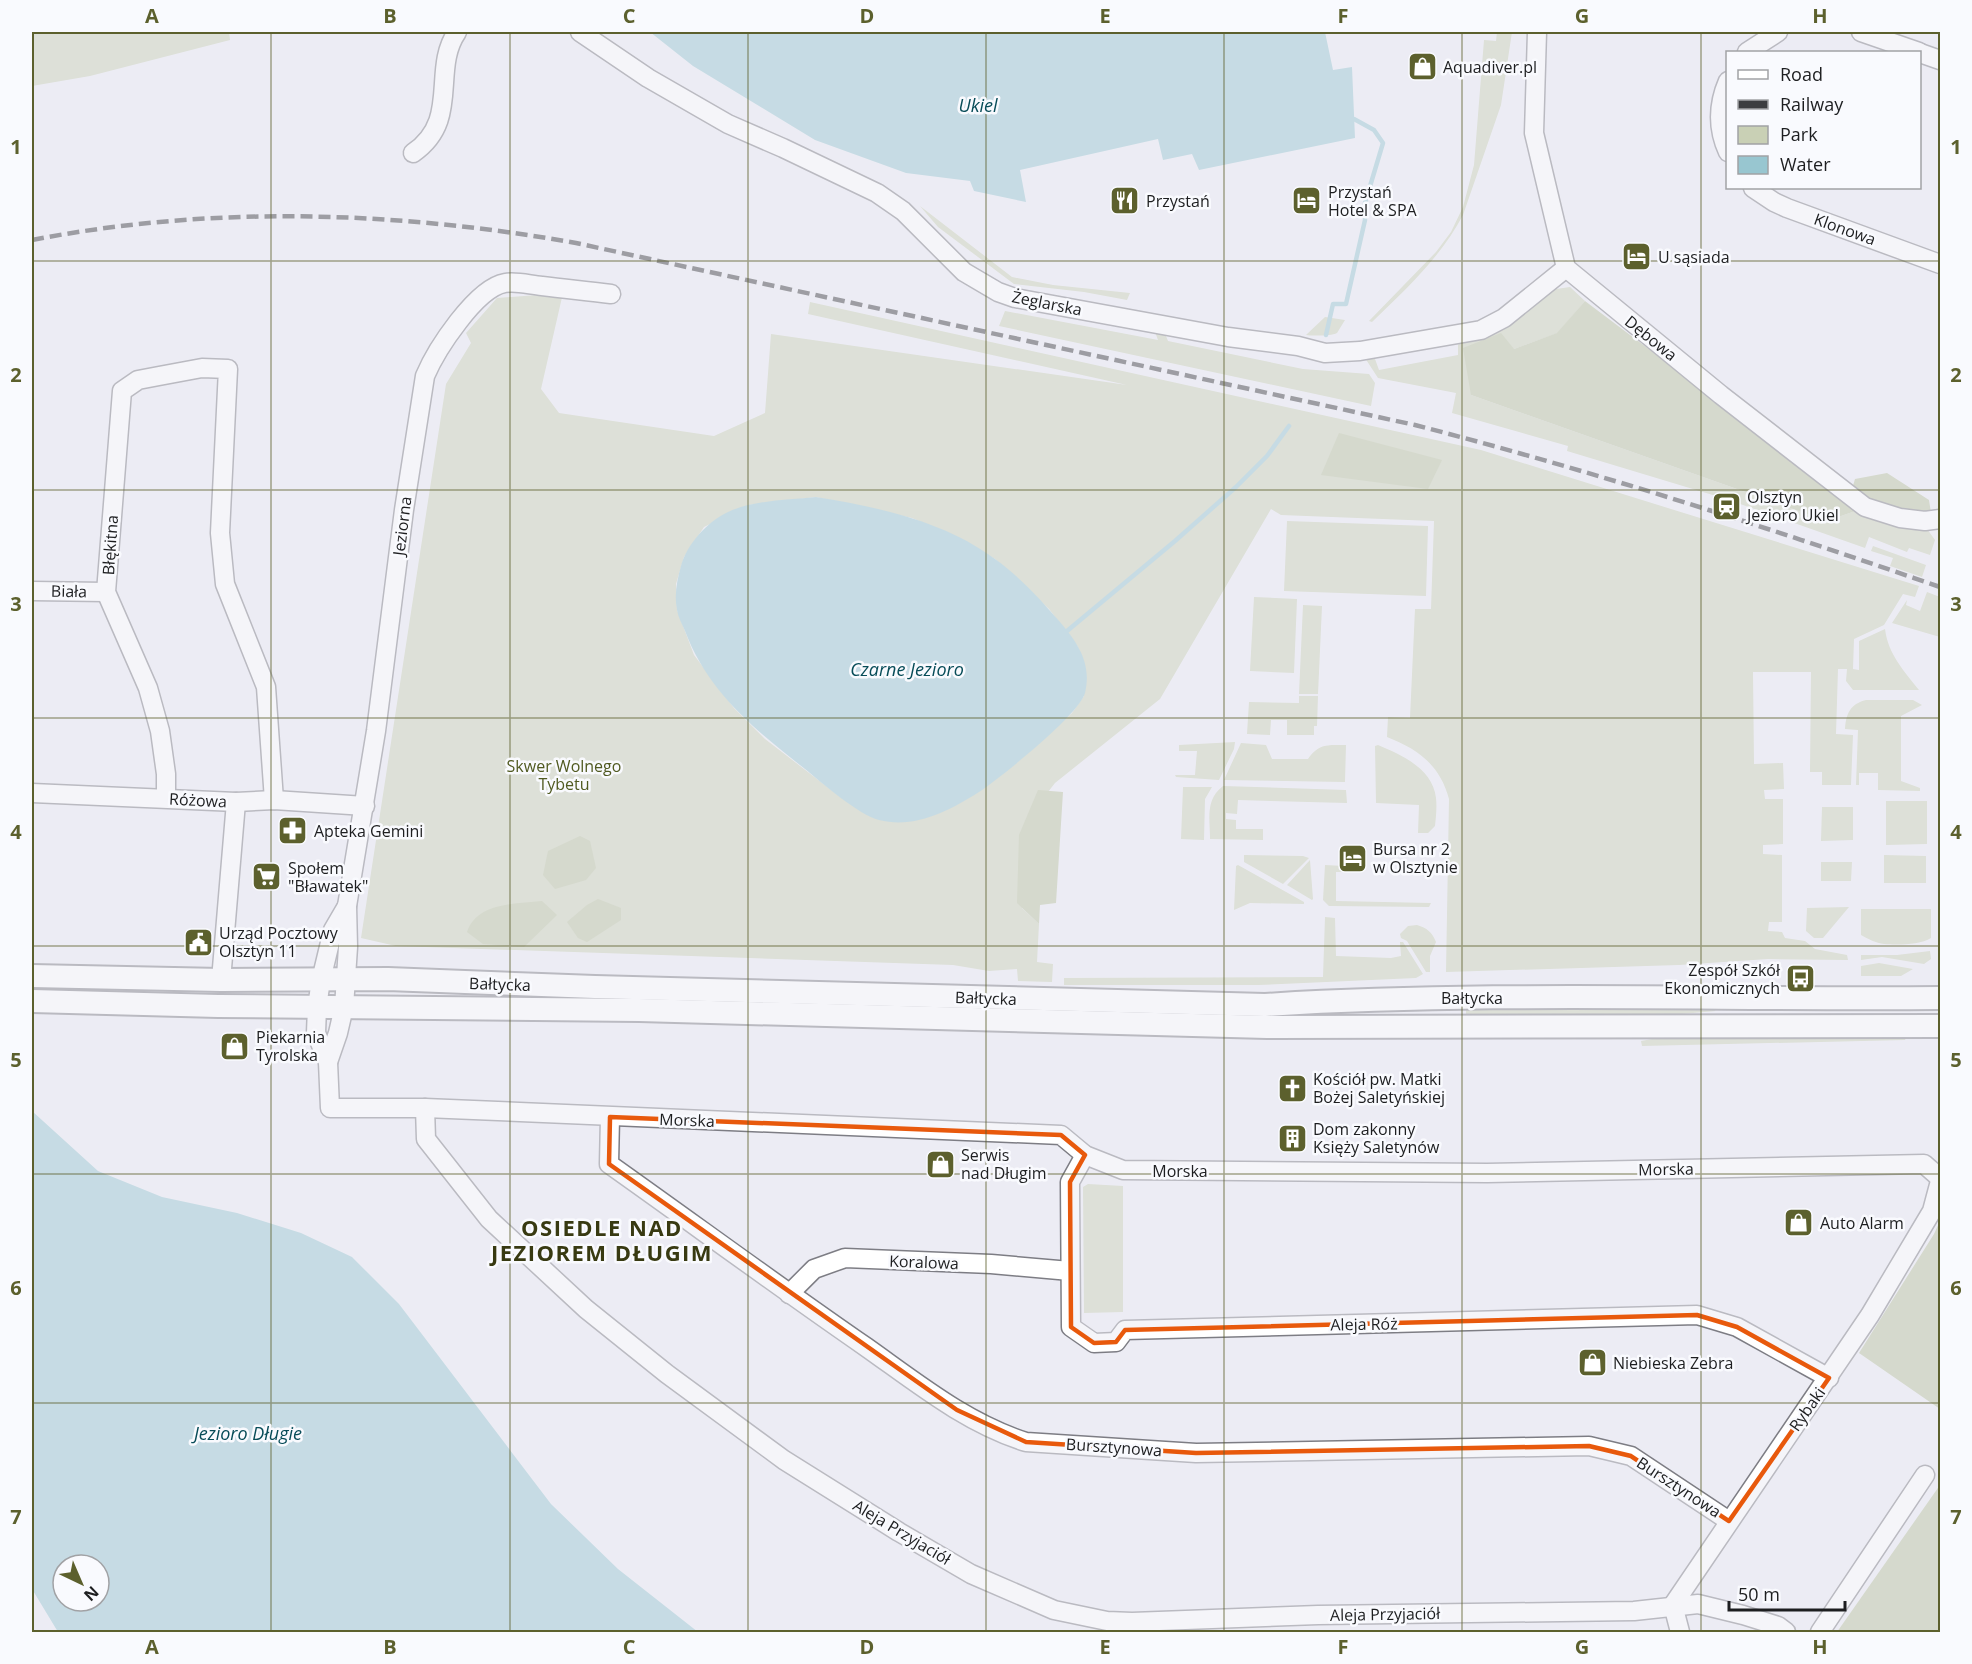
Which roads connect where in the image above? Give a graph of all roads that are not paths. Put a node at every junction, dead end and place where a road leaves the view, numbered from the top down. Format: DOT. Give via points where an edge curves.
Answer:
graph roads {
  1 [pos="457,32"];
  2 [pos="580,32"];
  3 [pos="1537,32"];
  4 [pos="1778,32"];
  5 [pos="1861,32"];
  6 [pos="1749,51"];
  7 [pos="1913,51"];
  8 [pos="1921,54"];
  9 [pos="1941,60"];
  10 [pos="1726,86"];
  11 [pos="1726,147"];
  12 [pos="413,153"];
  13 [pos="1755,189"];
  14 [pos="1941,264"];
  15 [pos="1566,268"];
  16 [pos="611,294"];
  17 [pos="1941,519"];
  18 [pos="32,591"];
  19 [pos="106,592"];
  20 [pos="32,793"];
  21 [pos="166,798"];
  22 [pos="274,800"];
  23 [pos="236,801"];
  24 [pos="364,806"];
  25 [pos="347,906"];
  26 [pos="32,976"];
  27 [pos="222,980"];
  28 [pos="321,980"];
  29 [pos="346,980"];
  30 [pos="1941,998"];
  31 [pos="32,1001"];
  32 [pos="317,1007"];
  33 [pos="344,1007"];
  34 [pos="1941,1026"];
  35 [pos="328,1062"];
  36 [pos="425,1108"];
  37 [pos="610,1117"];
  38 [pos="1085,1155"];
  39 [pos="1941,1179"];
  40 [pos="1070,1271"];
  41 [pos="789,1294"];
  42 [pos="1829,1378"];
  43 [pos="1925,1475"];
  44 [pos="1729,1521"];
  45 [pos="1673,1605"];
  46 [pos="1131,1627"];
  47 [pos="1680,1632"];
  48 [pos="1786,1632"];
  49 [pos="1820,1632"];
  1 -- 12 [label="street" via="448,51 438,123"];
  2 -- 15 [label="street, Żeglarska" via="648,78 728,124 877,193 903,211 964,272 1015,298 1325,353 1360,351 1481,330 1504,318"];
  3 -- 15 [label="street" via="1534,133"];
  4 -- 6 [label="street"];
  5 -- 7 [label="street"];
  8 -- 9 [label="street"];
  10 -- 11 [label="street" via="1720,116"];
  13 -- 14 [label="street, Klonowa" via="1787,208"];
  15 -- 17 [label="street, Dębowa" via="1865,507 1900,518"];
  16 -- 24 [label="street, Jeziorna" via="515,283 495,286 477,299 430,364 418,413"];
  18 -- 19 [label="street, Biała"];
  19 -- 21 [label="street, Błękitna" via="148,688 160,731"];
  19 -- 22 [label="street, Błękitna" via="122,392 138,380 159,375 202,368 228,369 220,533 225,585 266,687"];
  20 -- 21 [label="street, Różowa"];
  21 -- 23 [label="street, Różowa"];
  22 -- 23 [label="street, Różowa"];
  22 -- 24 [label="street, Różowa"];
  23 -- 27 [label="street"];
  24 -- 25 [label="street, Jeziorna"];
  25 -- 28 [label="street, Jeziorna" via="333,930"];
  25 -- 29 [label="street, Jeziorna"];
  26 -- 27 [label="main road, Bałtycka"];
  27 -- 28 [label="main road, Bałtycka"];
  28 -- 29 [label="main road, Bałtycka"];
  28 -- 32 [label="street, Jeziorna"];
  29 -- 30 [label="main road, Bałtycka" via="1231,1005 1437,998"];
  29 -- 33 [label="street"];
  31 -- 32 [label="main road, Bałtycka"];
  32 -- 33 [label="main road, Bałtycka"];
  32 -- 35 [label="street" via="316,1033"];
  33 -- 34 [label="main road, Bałtycka" via="639,1010 1279,1027"];
  33 -- 35 [label="street"];
  35 -- 36 [label="street" via="330,1108"];
  36 -- 37 [label="street, Morska"];
  36 -- 46 [label="street, Aleja Przyjaciół" via="426,1139 489,1218 554,1281 667,1374 775,1453 971,1574 1054,1610"];
  37 -- 38 [label="street, Morska" via="1061,1135"];
  37 -- 41 [label="street, Bursztynowa" via="609,1164"];
  38 -- 39 [label="street, Morska" via="1123,1170 1487,1173 1924,1164"];
  38 -- 40 [label="street, Aleja Róż" via="1070,1182"];
  39 -- 42 [label="street, Rybaki" via="1932,1210"];
  40 -- 41 [label="street, Koralowa" via="845,1258 814,1269"];
  40 -- 42 [label="street, Aleja Róż" via="1071,1327 1094,1343 1116,1342 1125,1330 1697,1315 1737,1327"];
  41 -- 44 [label="street, Bursztynowa" via="957,1410 1026,1442 1196,1453 1589,1446 1631,1456"];
  42 -- 44 [label="street, Rybaki"];
  43 -- 49 [label="street"];
  44 -- 45 [label="street, Rybaki"];
  45 -- 46 [label="street, Aleja Przyjaciół" via="1634,1611 1318,1615"];
  45 -- 47 [label="street"];
  45 -- 48 [label="street, Aleja Przyjaciół" via="1698,1604 1732,1612 1779,1626"];
}
